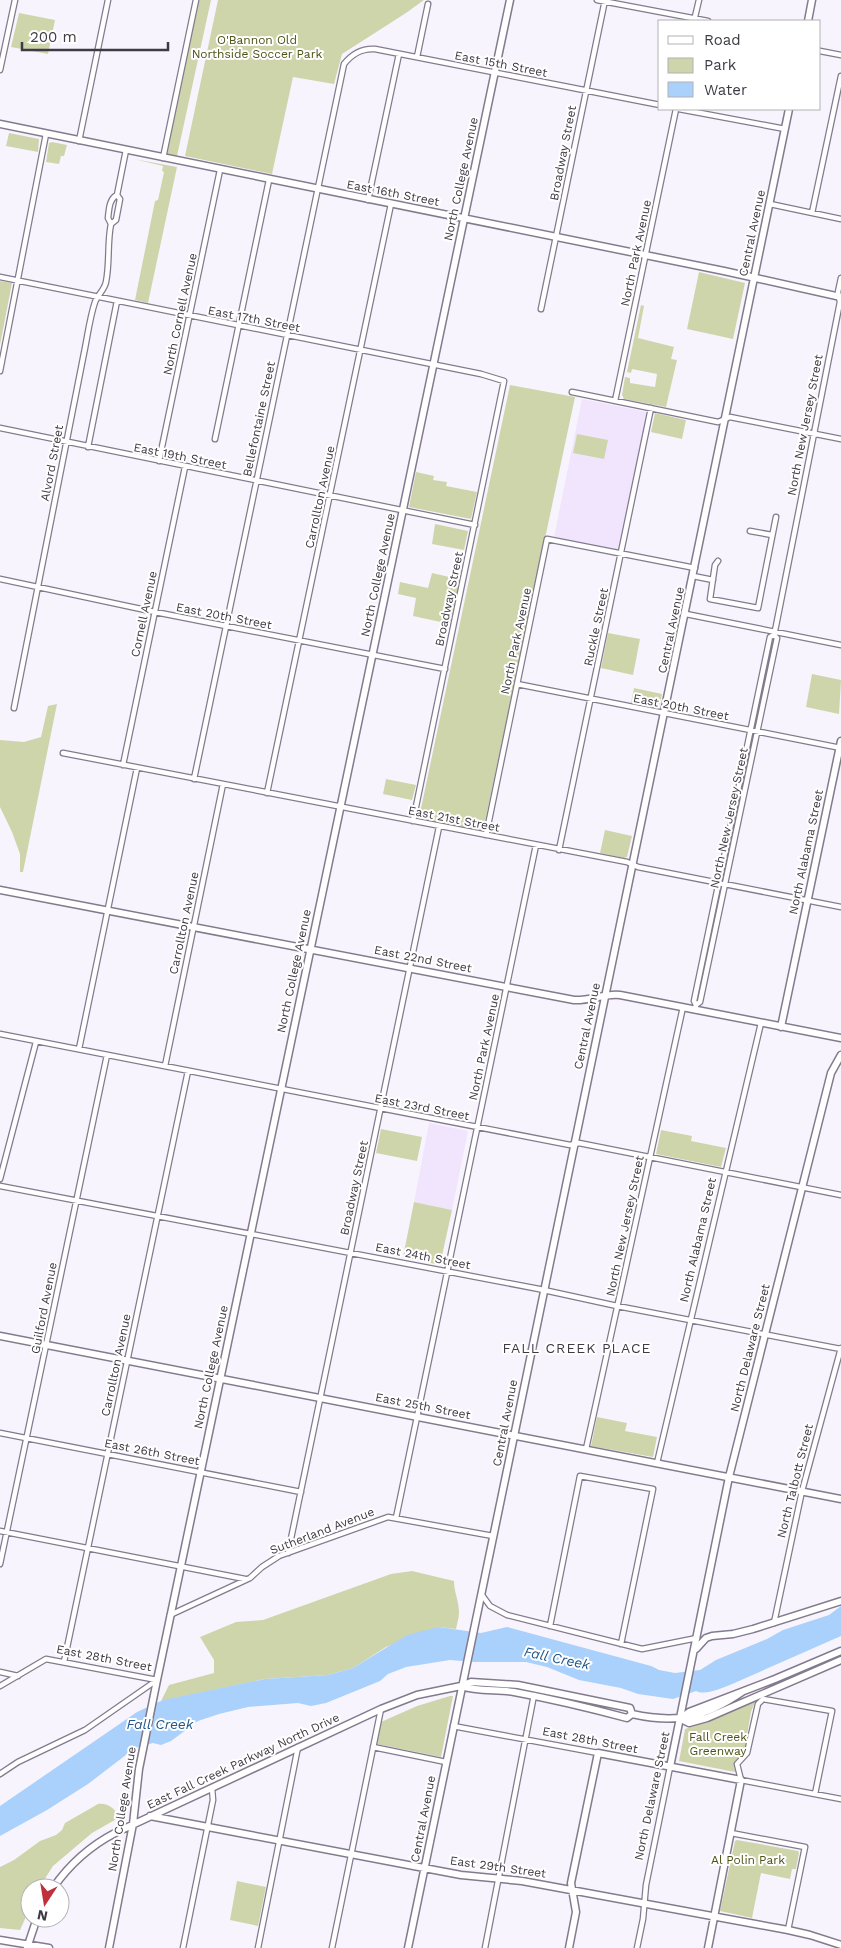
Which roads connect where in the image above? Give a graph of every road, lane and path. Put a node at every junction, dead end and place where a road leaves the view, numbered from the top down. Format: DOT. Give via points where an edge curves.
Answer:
graph roads {
  1 [pos="15,0"];
  2 [pos="108,0"];
  3 [pos="196,0"];
  4 [pos="510,0"];
  5 [pos="597,0"];
  6 [pos="698,0"];
  7 [pos="812,0"];
  8 [pos="605,1"];
  9 [pos="428,4"];
  10 [pos="694,20"];
  11 [pos="808,20"];
  12 [pos="821,51"];
  13 [pos="399,54"];
  14 [pos="841,55"];
  15 [pos="417,57"];
  16 [pos="344,64"];
  17 [pos="0,70"];
  18 [pos="495,73"];
  19 [pos="841,76"];
  20 [pos="586,91"];
  21 [pos="658,105"];
  22 [pos="677,110"];
  23 [pos="682,110"];
  24 [pos="790,110"];
  25 [pos="0,124"];
  26 [pos="785,129"];
  27 [pos="46,134"];
  28 [pos="79,141"];
  29 [pos="126,150"];
  30 [pos="163,158"];
  31 [pos="220,170"];
  32 [pos="270,180"];
  33 [pos="318,190"];
  34 [pos="117,194"];
  35 [pos="368,200"];
  36 [pos="391,204"];
  37 [pos="770,204"];
  38 [pos="812,213"];
  39 [pos="464,219"];
  40 [pos="841,219"];
  41 [pos="112,224"];
  42 [pos="556,237"];
  43 [pos="646,255"];
  44 [pos="0,277"];
  45 [pos="754,277"];
  46 [pos="841,278"];
  47 [pos="18,280"];
  48 [pos="98,297"];
  49 [pos="840,297"];
  50 [pos="117,301"];
  51 [pos="541,309"];
  52 [pos="190,316"];
  53 [pos="239,326"];
  54 [pos="287,336"];
  55 [pos="360,350"];
  56 [pos="433,365"];
  57 [pos="0,371"];
  58 [pos="504,381"];
  59 [pos="572,392"];
  60 [pos="615,401"];
  61 [pos="651,408"];
  62 [pos="725,419"];
  63 [pos="0,428"];
  64 [pos="814,434"];
  65 [pos="215,439"];
  66 [pos="841,439"];
  67 [pos="66,442"];
  68 [pos="88,447"];
  69 [pos="159,462"];
  70 [pos="185,467"];
  71 [pos="257,481"];
  72 [pos="330,496"];
  73 [pos="402,510"];
  74 [pos="776,517"];
  75 [pos="475,525"];
  76 [pos="750,531"];
  77 [pos="772,535"];
  78 [pos="621,554"];
  79 [pos="718,561"];
  80 [pos="695,568"];
  81 [pos="693,576"];
  82 [pos="0,580"];
  83 [pos="713,580"];
  84 [pos="38,587"];
  85 [pos="155,612"];
  86 [pos="686,614"];
  87 [pos="226,626"];
  88 [pos="774,633"];
  89 [pos="300,641"];
  90 [pos="841,645"];
  91 [pos="372,655"];
  92 [pos="445,669"];
  93 [pos="517,684"];
  94 [pos="591,699"];
  95 [pos="14,708"];
  96 [pos="665,714"];
  97 [pos="750,730"];
  98 [pos="757,732"];
  99 [pos="840,746"];
  100 [pos="63,753"];
  101 [pos="123,765"];
  102 [pos="137,768"];
  103 [pos="194,779"];
  104 [pos="223,784"];
  105 [pos="268,793"];
  106 [pos="340,807"];
  107 [pos="413,822"];
  108 [pos="439,826"];
  109 [pos="486,835"];
  110 [pos="536,845"];
  111 [pos="559,850"];
  112 [pos="633,865"];
  113 [pos="718,883"];
  114 [pos="725,884"];
  115 [pos="0,890"];
  116 [pos="807,900"];
  117 [pos="841,907"];
  118 [pos="108,909"];
  119 [pos="194,926"];
  120 [pos="310,949"];
  121 [pos="410,968"];
  122 [pos="507,986"];
  123 [pos="604,997"];
  124 [pos="683,1007"];
  125 [pos="695,1007"];
  126 [pos="761,1023"];
  127 [pos="781,1027"];
  128 [pos="0,1034"];
  129 [pos="841,1038"];
  130 [pos="36,1042"];
  131 [pos="79,1049"];
  132 [pos="107,1055"];
  133 [pos="841,1055"];
  134 [pos="164,1066"];
  135 [pos="188,1071"];
  136 [pos="280,1089"];
  137 [pos="381,1109"];
  138 [pos="478,1128"];
  139 [pos="574,1144"];
  140 [pos="650,1158"];
  141 [pos="725,1172"];
  142 [pos="0,1179"];
  143 [pos="0,1186"];
  144 [pos="802,1188"];
  145 [pos="841,1195"];
  146 [pos="76,1201"];
  147 [pos="157,1216"];
  148 [pos="250,1234"];
  149 [pos="350,1253"];
  150 [pos="447,1271"];
  151 [pos="544,1290"];
  152 [pos="617,1306"];
  153 [pos="691,1320"];
  154 [pos="766,1335"];
  155 [pos="0,1336"];
  156 [pos="46,1345"];
  157 [pos="841,1348"];
  158 [pos="127,1361"];
  159 [pos="220,1378"];
  160 [pos="320,1398"];
  161 [pos="417,1417"];
  162 [pos="0,1433"];
  163 [pos="514,1435"];
  164 [pos="27,1439"];
  165 [pos="586,1449"];
  166 [pos="108,1454"];
  167 [pos="657,1463"];
  168 [pos="200,1472"];
  169 [pos="729,1477"];
  170 [pos="802,1491"];
  171 [pos="301,1492"];
  172 [pos="841,1498"];
  173 [pos="396,1518"];
  174 [pos="0,1531"];
  175 [pos="7,1532"];
  176 [pos="493,1536"];
  177 [pos="88,1549"];
  178 [pos="288,1553"];
  179 [pos="0,1564"];
  180 [pos="180,1567"];
  181 [pos="246,1580"];
  182 [pos="481,1594"];
  183 [pos="841,1601"];
  184 [pos="490,1606"];
  185 [pos="477,1612"];
  186 [pos="170,1615"];
  187 [pos="774,1623"];
  188 [pos="699,1624"];
  189 [pos="550,1626"];
  190 [pos="712,1636"];
  191 [pos="697,1638"];
  192 [pos="621,1644"];
  193 [pos="841,1651"];
  194 [pos="694,1652"];
  195 [pos="841,1660"];
  196 [pos="64,1662"];
  197 [pos="0,1672"];
  198 [pos="18,1676"];
  199 [pos="157,1680"];
  200 [pos="0,1686"];
  201 [pos="461,1686"];
  202 [pos="536,1688"];
  203 [pos="534,1696"];
  204 [pos="381,1709"];
  205 [pos="632,1714"];
  206 [pos="680,1719"];
  207 [pos="453,1726"];
  208 [pos="525,1740"];
  209 [pos="373,1747"];
  210 [pos="298,1748"];
  211 [pos="598,1753"];
  212 [pos="446,1762"];
  213 [pos="670,1767"];
  214 [pos="0,1774"];
  215 [pos="741,1780"];
  216 [pos="212,1788"];
  217 [pos="815,1794"];
  218 [pos="841,1799"];
  219 [pos="150,1816"];
  220 [pos="133,1824"];
  221 [pos="208,1827"];
  222 [pos="731,1833"];
  223 [pos="279,1840"];
  224 [pos="352,1854"];
  225 [pos="424,1868"];
  226 [pos="60,1878"];
  227 [pos="498,1878"];
  228 [pos="572,1890"];
  229 [pos="644,1903"];
  230 [pos="714,1917"];
  231 [pos="33,1928"];
  232 [pos="788,1930"];
  233 [pos="0,1940"];
  234 [pos="841,1945"];
  235 [pos="27,1946"];
  236 [pos="49,1948"];
  237 [pos="109,1948"];
  238 [pos="183,1948"];
  239 [pos="258,1948"];
  240 [pos="332,1948"];
  241 [pos="408,1948"];
  242 [pos="484,1948"];
  243 [pos="569,1948"];
  244 [pos="637,1948"];
  245 [pos="708,1948"];
  1 -- 17 [label="street"];
  2 -- 28 [label="street"];
  3 -- 30 [label="street"];
  4 -- 18 [label="main road, North College Avenue"];
  5 -- 8 [label="street"];
  6 -- 10 [label="street"];
  7 -- 11 [label="main road"];
  8 -- 10 [label="street"];
  8 -- 20 [label="street, Broadway Street"];
  9 -- 15 [label="street"];
  12 -- 14 [label="street"];
  13 -- 15 [label="street, East 15th Street"];
  13 -- 16 [label="street, East 15th Street" via="367,48 353,54"];
  13 -- 35 [label="street"];
  15 -- 18 [label="street, East 15th Street"];
  16 -- 33 [label="street, Bellefontaine Street"];
  18 -- 20 [label="street, East 15th Street"];
  18 -- 39 [label="main road, North College Avenue"];
  19 -- 38 [label="street"];
  20 -- 21 [label="street, East 15th Street"];
  20 -- 42 [label="street, Broadway Street"];
  22 -- 43 [label="street, North Park Avenue"];
  23 -- 26 [label="street"];
  24 -- 26 [label="main road, Central Avenue"];
  25 -- 27 [label="main road, East 16th Street"];
  26 -- 37 [label="main road, Central Avenue"];
  27 -- 28 [label="main road, East 16th Street"];
  27 -- 47 [label="street"];
  28 -- 29 [label="main road, East 16th Street"];
  29 -- 30 [label="main road, East 16th Street"];
  29 -- 34 [label="street, Alvord Street"];
  30 -- 31 [label="main road, East 16th Street"];
  31 -- 32 [label="main road, East 16th Street"];
  31 -- 52 [label="street, North Cornell Avenue"];
  32 -- 33 [label="main road, East 16th Street"];
  32 -- 53 [label="street"];
  33 -- 35 [label="main road, East 16th Street"];
  33 -- 54 [label="street, Bellefontaine Street"];
  34 -- 41 [label="street, Alvord Street" via="120,199 118,214"];
  34 -- 41 [label="street, Alvord Street" via="110,205 108,218"];
  35 -- 36 [label="main road, East 16th Street"];
  36 -- 39 [label="main road, East 16th Street"];
  36 -- 55 [label="street, Carrollton Avenue"];
  37 -- 38 [label="street"];
  37 -- 45 [label="main road, Central Avenue"];
  38 -- 40 [label="street"];
  39 -- 42 [label="main road, East 16th Street"];
  39 -- 56 [label="main road, North College Avenue"];
  41 -- 48 [label="street, Alvord Street" via="106,283"];
  42 -- 43 [label="main road, East 16th Street"];
  42 -- 51 [label="street, Broadway Street"];
  43 -- 45 [label="main road, East 16th Street"];
  43 -- 60 [label="street, North Park Avenue"];
  44 -- 47 [label="street, East 17th Street"];
  45 -- 49 [label="main road, East 16th Street"];
  45 -- 62 [label="main road, Central Avenue"];
  46 -- 49 [label="street, North New Jersey Street"];
  47 -- 48 [label="street, East 17th Street"];
  47 -- 57 [label="street"];
  48 -- 50 [label="street, East 17th Street"];
  48 -- 67 [label="street, Alvord Street"];
  49 -- 64 [label="street, North New Jersey Street"];
  50 -- 52 [label="street, East 17th Street"];
  50 -- 68 [label="street"];
  52 -- 53 [label="street, East 17th Street"];
  52 -- 69 [label="street, North Cornell Avenue"];
  53 -- 54 [label="street, East 17th Street"];
  53 -- 65 [label="street"];
  54 -- 55 [label="street, East 17th Street"];
  54 -- 71 [label="street, Bellefontaine Street"];
  55 -- 56 [label="street, East 17th Street"];
  55 -- 72 [label="street, Carrollton Avenue"];
  56 -- 58 [label="street, East 17th Street"];
  56 -- 73 [label="main road, North College Avenue"];
  58 -- 75 [label="street, Broadway Street"];
  59 -- 60 [label="street"];
  60 -- 61 [label="street"];
  61 -- 62 [label="street" via="718,422"];
  61 -- 78 [label="street, Ruckle Street"];
  62 -- 64 [label="street" via="730,417"];
  62 -- 80 [label="main road, Central Avenue"];
  63 -- 67 [label="street, East 19th Street"];
  64 -- 66 [label="street"];
  64 -- 88 [label="street, North New Jersey Street"];
  67 -- 68 [label="street, East 19th Street"];
  67 -- 84 [label="street, Alvord Street"];
  68 -- 69 [label="street, East 19th Street"];
  69 -- 70 [label="street, East 19th Street"];
  70 -- 71 [label="street, East 19th Street"];
  70 -- 85 [label="street, Cornell Avenue"];
  71 -- 72 [label="street, East 19th Street"];
  71 -- 87 [label="street, Bellefontaine Street"];
  72 -- 73 [label="street, East 19th Street"];
  72 -- 89 [label="street, Carrollton Avenue"];
  73 -- 75 [label="street, East 19th Street"];
  73 -- 91 [label="main road, North College Avenue"];
  74 -- 77 [label="street"];
  75 -- 92 [label="street, Broadway Street"];
  76 -- 77 [label="street"];
  77 -- 83 [label="street" via="758,608 710,599"];
  78 -- 80 [label="street"];
  78 -- 93 [label="street, North Park Avenue" via="547,539"];
  78 -- 94 [label="street, Ruckle Street"];
  79 -- 83 [label="street"];
  80 -- 81 [label="main road, Central Avenue"];
  81 -- 83 [label="street"];
  81 -- 86 [label="main road, Central Avenue"];
  82 -- 84 [label="street, East 20th Street"];
  84 -- 85 [label="street, East 20th Street"];
  84 -- 95 [label="street, Alvord Street"];
  85 -- 87 [label="street, East 20th Street"];
  85 -- 101 [label="street, Cornell Avenue"];
  86 -- 88 [label="street"];
  86 -- 96 [label="main road, Central Avenue"];
  87 -- 89 [label="street, East 20th Street"];
  87 -- 103 [label="street, Bellefontaine Street"];
  88 -- 90 [label="street"];
  88 -- 97 [label="street, North New Jersey Street" via="770,637"];
  88 -- 98 [label="street, North New Jersey Street" via="777,638"];
  89 -- 91 [label="street, East 20th Street"];
  89 -- 105 [label="street, Carrollton Avenue"];
  91 -- 92 [label="street, East 20th Street"];
  91 -- 106 [label="main road, North College Avenue"];
  92 -- 107 [label="street, Broadway Street"];
  93 -- 94 [label="street, East 20th Street"];
  93 -- 109 [label="street, North Park Avenue"];
  94 -- 96 [label="street, East 20th Street"];
  94 -- 111 [label="street, Ruckle Street"];
  96 -- 97 [label="street, East 20th Street"];
  96 -- 112 [label="main road, Central Avenue"];
  97 -- 98 [label="street, East 20th Street"];
  97 -- 113 [label="street, North New Jersey Street"];
  98 -- 99 [label="street, East 20th Street"];
  98 -- 114 [label="street, North New Jersey Street"];
  99 -- 116 [label="main road, North Alabama Street"];
  100 -- 101 [label="street, East 21st Street"];
  101 -- 102 [label="street, East 21st Street"];
  102 -- 103 [label="street, East 21st Street"];
  102 -- 118 [label="street"];
  103 -- 104 [label="street, East 21st Street"];
  104 -- 105 [label="street, East 21st Street"];
  104 -- 119 [label="street, Carrollton Avenue"];
  105 -- 106 [label="street, East 21st Street"];
  106 -- 107 [label="street, East 21st Street"];
  106 -- 120 [label="main road, North College Avenue"];
  107 -- 108 [label="street, East 21st Street"];
  108 -- 109 [label="street, East 21st Street"];
  108 -- 121 [label="street, Broadway Street"];
  109 -- 110 [label="street, East 21st Street"];
  110 -- 111 [label="street, East 21st Street"];
  110 -- 122 [label="street, North Park Avenue"];
  111 -- 112 [label="street, East 21st Street"];
  112 -- 113 [label="street, East 21st Street"];
  112 -- 123 [label="main road, Central Avenue"];
  113 -- 114 [label="street, East 21st Street"];
  113 -- 125 [label="street, North New Jersey Street"];
  114 -- 116 [label="street, East 21st Street"];
  114 -- 125 [label="street, North New Jersey Street" via="700,1002"];
  115 -- 118 [label="main road, East 22nd Street"];
  116 -- 117 [label="street, East 21st Street"];
  116 -- 127 [label="main road, North Alabama Street"];
  118 -- 119 [label="main road, East 22nd Street"];
  118 -- 131 [label="street"];
  119 -- 120 [label="main road, East 22nd Street"];
  119 -- 134 [label="street, Carrollton Avenue"];
  120 -- 121 [label="main road, East 22nd Street"];
  120 -- 136 [label="main road, North College Avenue"];
  121 -- 122 [label="main road, East 22nd Street"];
  121 -- 137 [label="street, Broadway Street"];
  122 -- 123 [label="main road, East 22nd Street" via="574,1000"];
  122 -- 138 [label="street, North Park Avenue"];
  123 -- 124 [label="main road, East 22nd Street" via="620,995"];
  123 -- 139 [label="main road, Central Avenue"];
  124 -- 125 [label="main road, East 22nd Street"];
  124 -- 140 [label="street, North New Jersey Street"];
  125 -- 126 [label="main road, East 22nd Street"];
  126 -- 127 [label="main road, East 22nd Street"];
  126 -- 141 [label="street, North Alabama Street"];
  127 -- 129 [label="main road, East 22nd Street"];
  128 -- 130 [label="street, East 23rd Street"];
  130 -- 131 [label="street, East 23rd Street"];
  130 -- 142 [label="street"];
  131 -- 132 [label="street, East 23rd Street"];
  132 -- 134 [label="street, East 23rd Street"];
  132 -- 146 [label="street, Guilford Avenue"];
  133 -- 144 [label="main road, North Delaware Street" via="831,1073"];
  134 -- 135 [label="street, East 23rd Street"];
  135 -- 136 [label="street, East 23rd Street"];
  135 -- 147 [label="street, Carrollton Avenue"];
  136 -- 137 [label="street, East 23rd Street"];
  136 -- 148 [label="main road, North College Avenue"];
  137 -- 138 [label="street, East 23rd Street"];
  137 -- 149 [label="street, Broadway Street"];
  138 -- 139 [label="street, East 23rd Street"];
  138 -- 150 [label="street, North Park Avenue"];
  139 -- 140 [label="street, East 23rd Street"];
  139 -- 151 [label="main road, Central Avenue"];
  140 -- 141 [label="street, East 23rd Street"];
  140 -- 152 [label="street, North New Jersey Street"];
  141 -- 144 [label="street, East 23rd Street"];
  141 -- 153 [label="street, North Alabama Street"];
  143 -- 146 [label="street, East 24th Street"];
  144 -- 145 [label="street, East 23rd Street"];
  144 -- 154 [label="main road, North Delaware Street"];
  146 -- 147 [label="street, East 24th Street"];
  146 -- 156 [label="street, Guilford Avenue"];
  147 -- 148 [label="street, East 24th Street"];
  147 -- 158 [label="street, Carrollton Avenue"];
  148 -- 149 [label="street, East 24th Street"];
  148 -- 159 [label="main road, North College Avenue"];
  149 -- 150 [label="street, East 24th Street"];
  149 -- 160 [label="street, Broadway Street"];
  150 -- 151 [label="street, East 24th Street"];
  150 -- 161 [label="street, North Park Avenue"];
  151 -- 152 [label="street, East 24th Street"];
  151 -- 163 [label="main road, Central Avenue"];
  152 -- 153 [label="street, East 24th Street"];
  152 -- 165 [label="street, North New Jersey Street"];
  153 -- 154 [label="street, East 24th Street"];
  153 -- 167 [label="street, North Alabama Street"];
  154 -- 157 [label="street, East 24th Street"];
  154 -- 169 [label="main road, North Delaware Street"];
  155 -- 156 [label="main road, East 25th Street"];
  156 -- 158 [label="main road, East 25th Street"];
  156 -- 164 [label="street, Guilford Avenue"];
  157 -- 170 [label="street, North Talbott Street"];
  158 -- 159 [label="main road, East 25th Street"];
  158 -- 166 [label="street, Carrollton Avenue"];
  159 -- 160 [label="main road, East 25th Street"];
  159 -- 168 [label="main road, North College Avenue"];
  160 -- 161 [label="main road, East 25th Street"];
  160 -- 171 [label="street, Broadway Street"];
  161 -- 163 [label="main road, East 25th Street"];
  161 -- 173 [label="street, North Park Avenue"];
  162 -- 164 [label="street, East 26th Street"];
  163 -- 165 [label="main road, East 25th Street"];
  163 -- 176 [label="main road, Central Avenue"];
  164 -- 166 [label="street, East 26th Street"];
  164 -- 175 [label="street, Guilford Avenue"];
  165 -- 167 [label="main road, East 25th Street"];
  166 -- 168 [label="street, East 26th Street"];
  166 -- 177 [label="street, Carrollton Avenue"];
  167 -- 169 [label="main road, East 25th Street"];
  168 -- 171 [label="street, East 26th Street"];
  168 -- 180 [label="main road, North College Avenue"];
  169 -- 170 [label="main road, East 25th Street"];
  169 -- 188 [label="main road, North Delaware Street"];
  170 -- 172 [label="main road, East 25th Street"];
  170 -- 187 [label="street, North Talbott Street"];
  171 -- 178 [label="street, Broadway Street"];
  173 -- 176 [label="street, Sutherland Avenue"];
  173 -- 178 [label="street, Sutherland Avenue" via="385,1518"];
  174 -- 175 [label="street"];
  175 -- 177 [label="street"];
  175 -- 179 [label="street, Guilford Avenue"];
  176 -- 182 [label="main road, Central Avenue"];
  177 -- 180 [label="street"];
  177 -- 196 [label="street, Carrollton Avenue"];
  178 -- 181 [label="street, Sutherland Avenue" via="269,1562"];
  180 -- 181 [label="street"];
  180 -- 186 [label="main road, North College Avenue"];
  181 -- 186 [label="street, Sutherland Avenue"];
  182 -- 184 [label="street"];
  182 -- 185 [label="main road, Central Avenue"];
  183 -- 187 [label="main road"];
  184 -- 185 [label="street"];
  184 -- 189 [label="street" via="507,1615"];
  185 -- 201 [label="main road, Central Avenue"];
  186 -- 199 [label="main road, North College Avenue"];
  187 -- 190 [label="main road"];
  188 -- 190 [label="main road"];
  188 -- 191 [label="main road, North Delaware Street"];
  189 -- 192 [label="street"];
  189 -- 192 [label="street" via="580,1476 653,1489"];
  190 -- 194 [label="main road"];
  191 -- 192 [label="street" via="646,1650"];
  191 -- 194 [label="main road, North Delaware Street"];
  193 -- 206 [label="main road" via="689,1712"];
  194 -- 206 [label="main road, North Delaware Street"];
  195 -- 206 [label="main road, East Fall Creek Parkway North Drive" via="707,1718 689,1723"];
  196 -- 198 [label="street, East 28th Street" via="46,1659"];
  196 -- 199 [label="street, East 28th Street"];
  197 -- 198 [label="street"];
  198 -- 200 [label="street"];
  199 -- 214 [label="street" via="85,1730"];
  199 -- 220 [label="main road, North College Avenue" via="142,1754"];
  201 -- 202 [label="main road, East Fall Creek Parkway North Drive" via="484,1682"];
  201 -- 203 [label="main road, East Fall Creek Parkway North Drive"];
  201 -- 204 [label="main road, East Fall Creek Parkway North Drive" via="417,1694"];
  201 -- 207 [label="main road, Central Avenue"];
  202 -- 203 [label="street"];
  202 -- 205 [label="main road, East Fall Creek Parkway North Drive" via="630,1708"];
  203 -- 205 [label="main road, East Fall Creek Parkway North Drive" via="627,1718"];
  203 -- 208 [label="street"];
  204 -- 209 [label="street"];
  204 -- 210 [label="main road, East Fall Creek Parkway North Drive"];
  205 -- 206 [label="main road, East Fall Creek Parkway North Drive"];
  206 -- 213 [label="main road, North Delaware Street"];
  207 -- 208 [label="street, East 28th Street"];
  207 -- 212 [label="main road, Central Avenue"];
  208 -- 211 [label="street, East 28th Street"];
  208 -- 227 [label="street"];
  209 -- 212 [label="street"];
  209 -- 224 [label="street"];
  210 -- 216 [label="main road, East Fall Creek Parkway North Drive"];
  210 -- 223 [label="street"];
  211 -- 213 [label="main road, East 28th Street"];
  211 -- 228 [label="main road"];
  212 -- 225 [label="main road, Central Avenue"];
  213 -- 215 [label="main road, East 28th Street"];
  213 -- 229 [label="street, North Delaware Street"];
  215 -- 217 [label="street, East 28th Street"];
  215 -- 217 [label="street" via="737,1766 747,1753 758,1704 768,1698 832,1711"];
  215 -- 222 [label="main road"];
  216 -- 219 [label="main road, East Fall Creek Parkway North Drive"];
  216 -- 221 [label="street"];
  217 -- 218 [label="street, East 28th Street"];
  219 -- 220 [label="main road, East Fall Creek Parkway North Drive"];
  219 -- 221 [label="main road, East 29th Street"];
  220 -- 226 [label="main road, East Fall Creek Parkway North Drive" via="86,1852"];
  220 -- 237 [label="main road, North College Avenue"];
  221 -- 223 [label="main road, East 29th Street"];
  221 -- 238 [label="street"];
  222 -- 230 [label="main road"];
  222 -- 232 [label="street" via="804,1847"];
  223 -- 224 [label="main road, East 29th Street"];
  223 -- 239 [label="street"];
  224 -- 225 [label="main road, East 29th Street"];
  224 -- 240 [label="street"];
  225 -- 227 [label="main road, East 29th Street"];
  225 -- 241 [label="main road, Central Avenue"];
  227 -- 228 [label="main road, East 29th Street"];
  227 -- 242 [label="street"];
  228 -- 229 [label="main road, East 29th Street"];
  228 -- 243 [label="main road" via="576,1912"];
  229 -- 230 [label="main road, East 29th Street"];
  229 -- 244 [label="street, North Delaware Street"];
  230 -- 232 [label="main road, East 29th Street"];
  230 -- 245 [label="main road"];
  231 -- 235 [label="main road"];
  232 -- 234 [label="main road, East 29th Street"];
  233 -- 235 [label="main road"];
  235 -- 236 [label="main road"];
}
